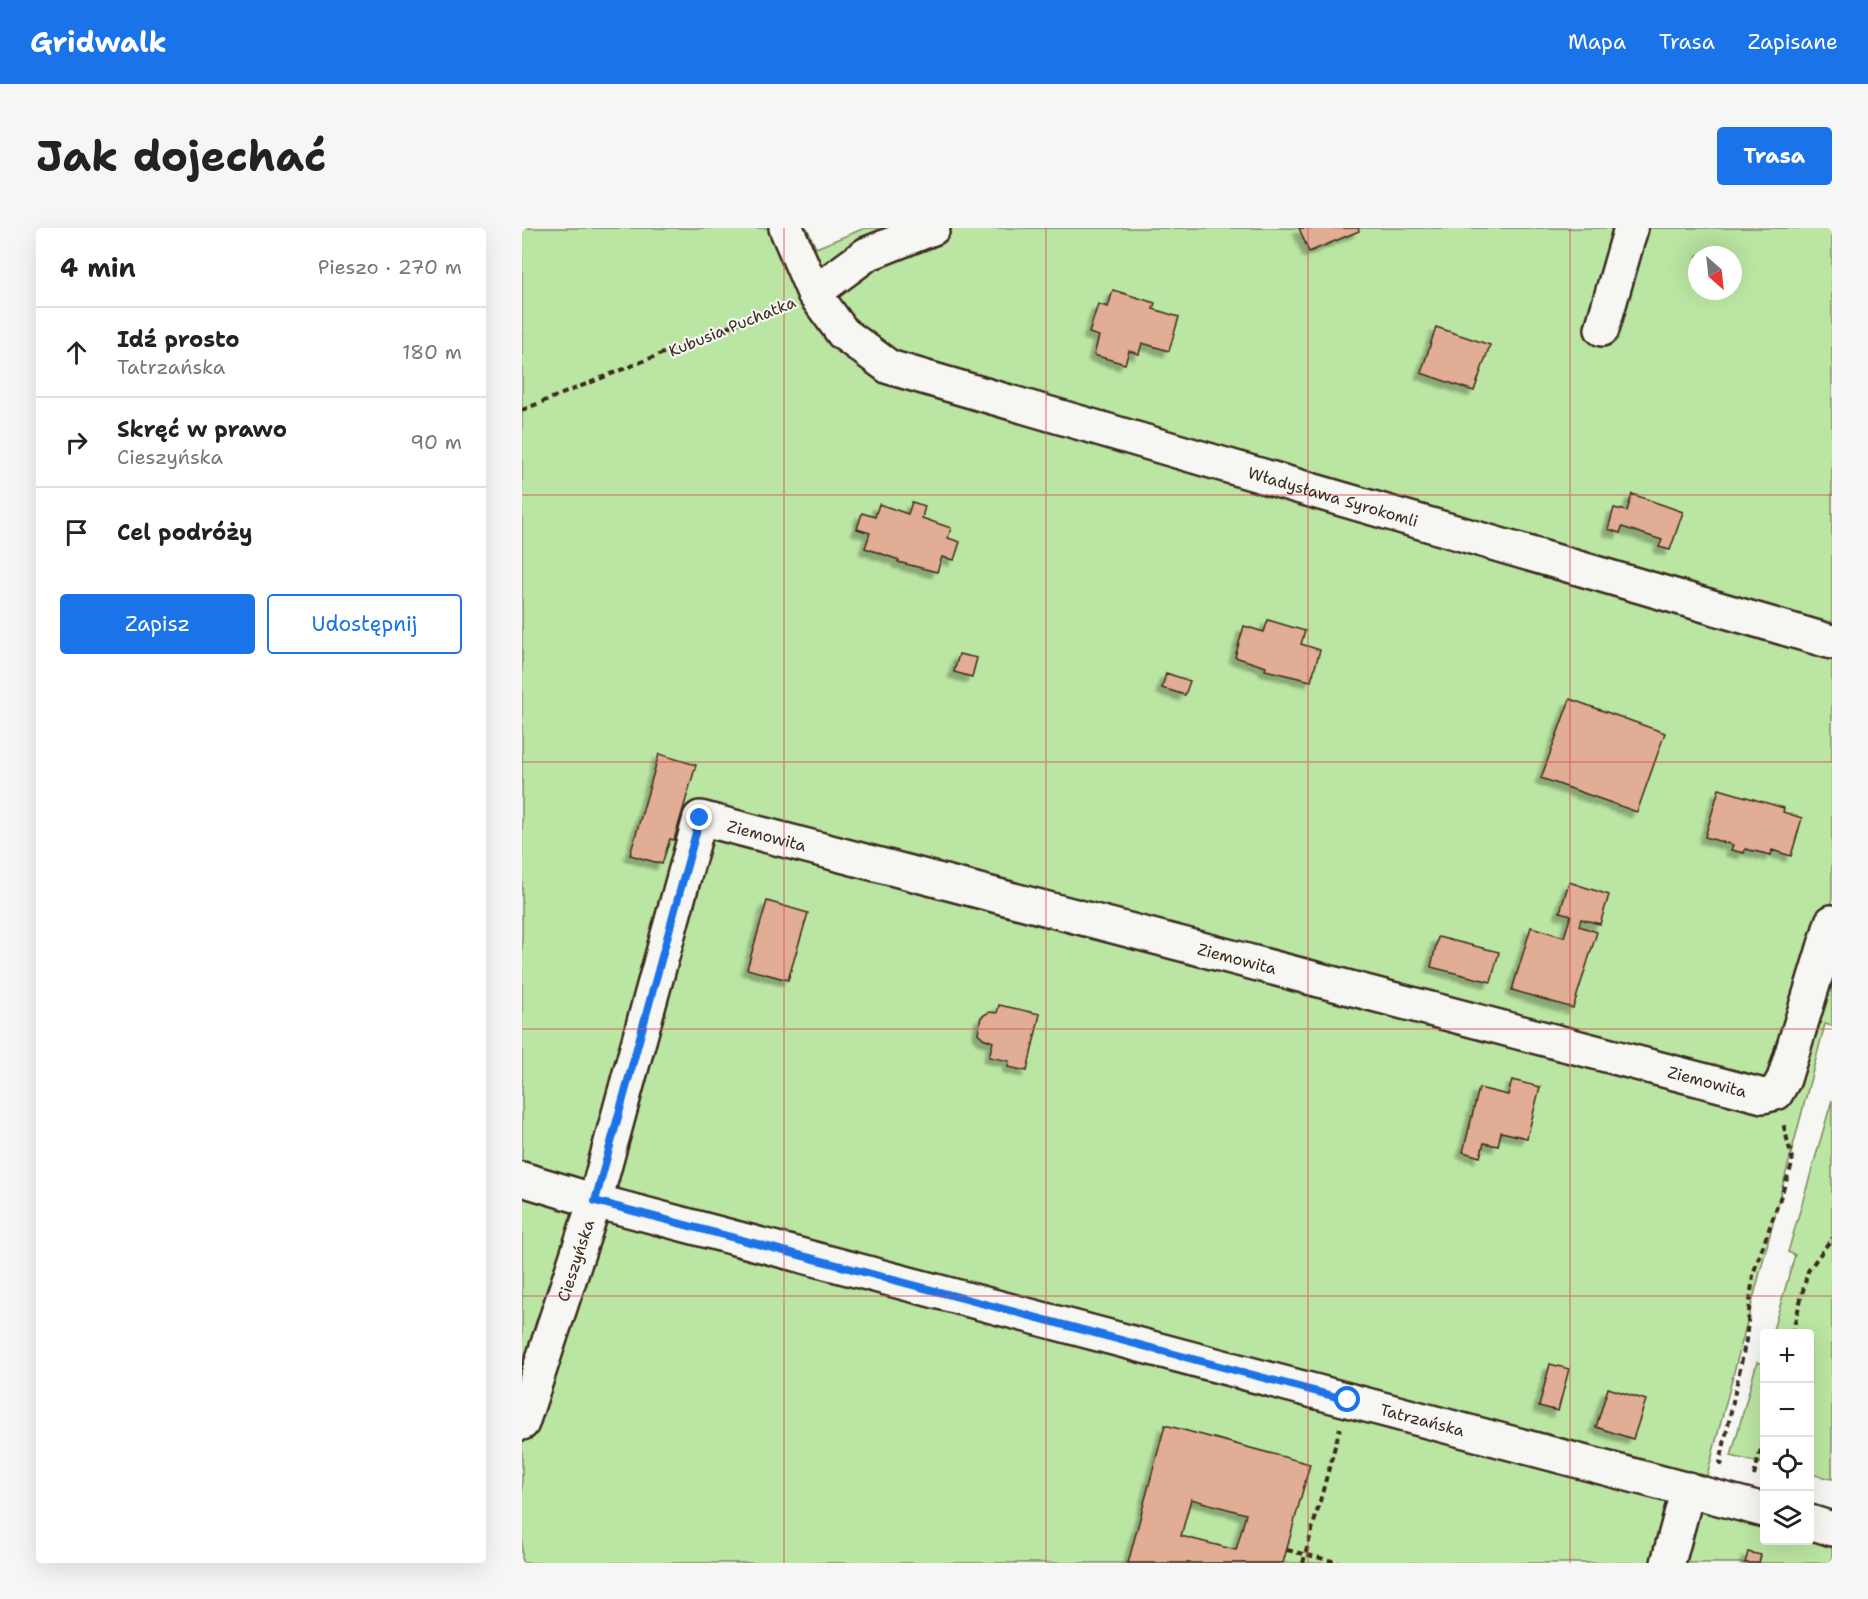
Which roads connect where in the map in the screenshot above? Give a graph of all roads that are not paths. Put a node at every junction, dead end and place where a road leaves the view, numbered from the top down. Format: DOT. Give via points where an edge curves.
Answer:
graph roads {
  1 [pos="786,228"];
  2 [pos="933,228"];
  3 [pos="1631,228"];
  4 [pos="814,293"];
  5 [pos="1602,329"];
  6 [pos="1832,642"];
  7 [pos="700,818"];
  8 [pos="1832,922"];
  9 [pos="522,1179"];
  10 [pos="595,1201"];
  11 [pos="522,1423"];
  12 [pos="1688,1489"];
  13 [pos="1755,1508"];
  14 [pos="1814,1524"];
  15 [pos="1832,1529"];
  16 [pos="1668,1563"];
  1 -- 4 [label="street"];
  2 -- 4 [label="street, Kubusia Puchatka" via="867,254"];
  3 -- 5 [label="street"];
  4 -- 6 [label="street, Władysława Syrokomli" via="843,333 889,368"];
  7 -- 8 [label="street, Ziemowita" via="1763,1096 1776,1093 1784,1078"];
  7 -- 10 [label="street, Cieszyńska"];
  9 -- 10 [label="street, Tatrzańska"];
  10 -- 11 [label="street, Cieszyńska"];
  10 -- 12 [label="street, Tatrzańska"];
  12 -- 13 [label="street, Tatrzańska"];
  12 -- 16 [label="street"];
  14 -- 15 [label="street"];
}
